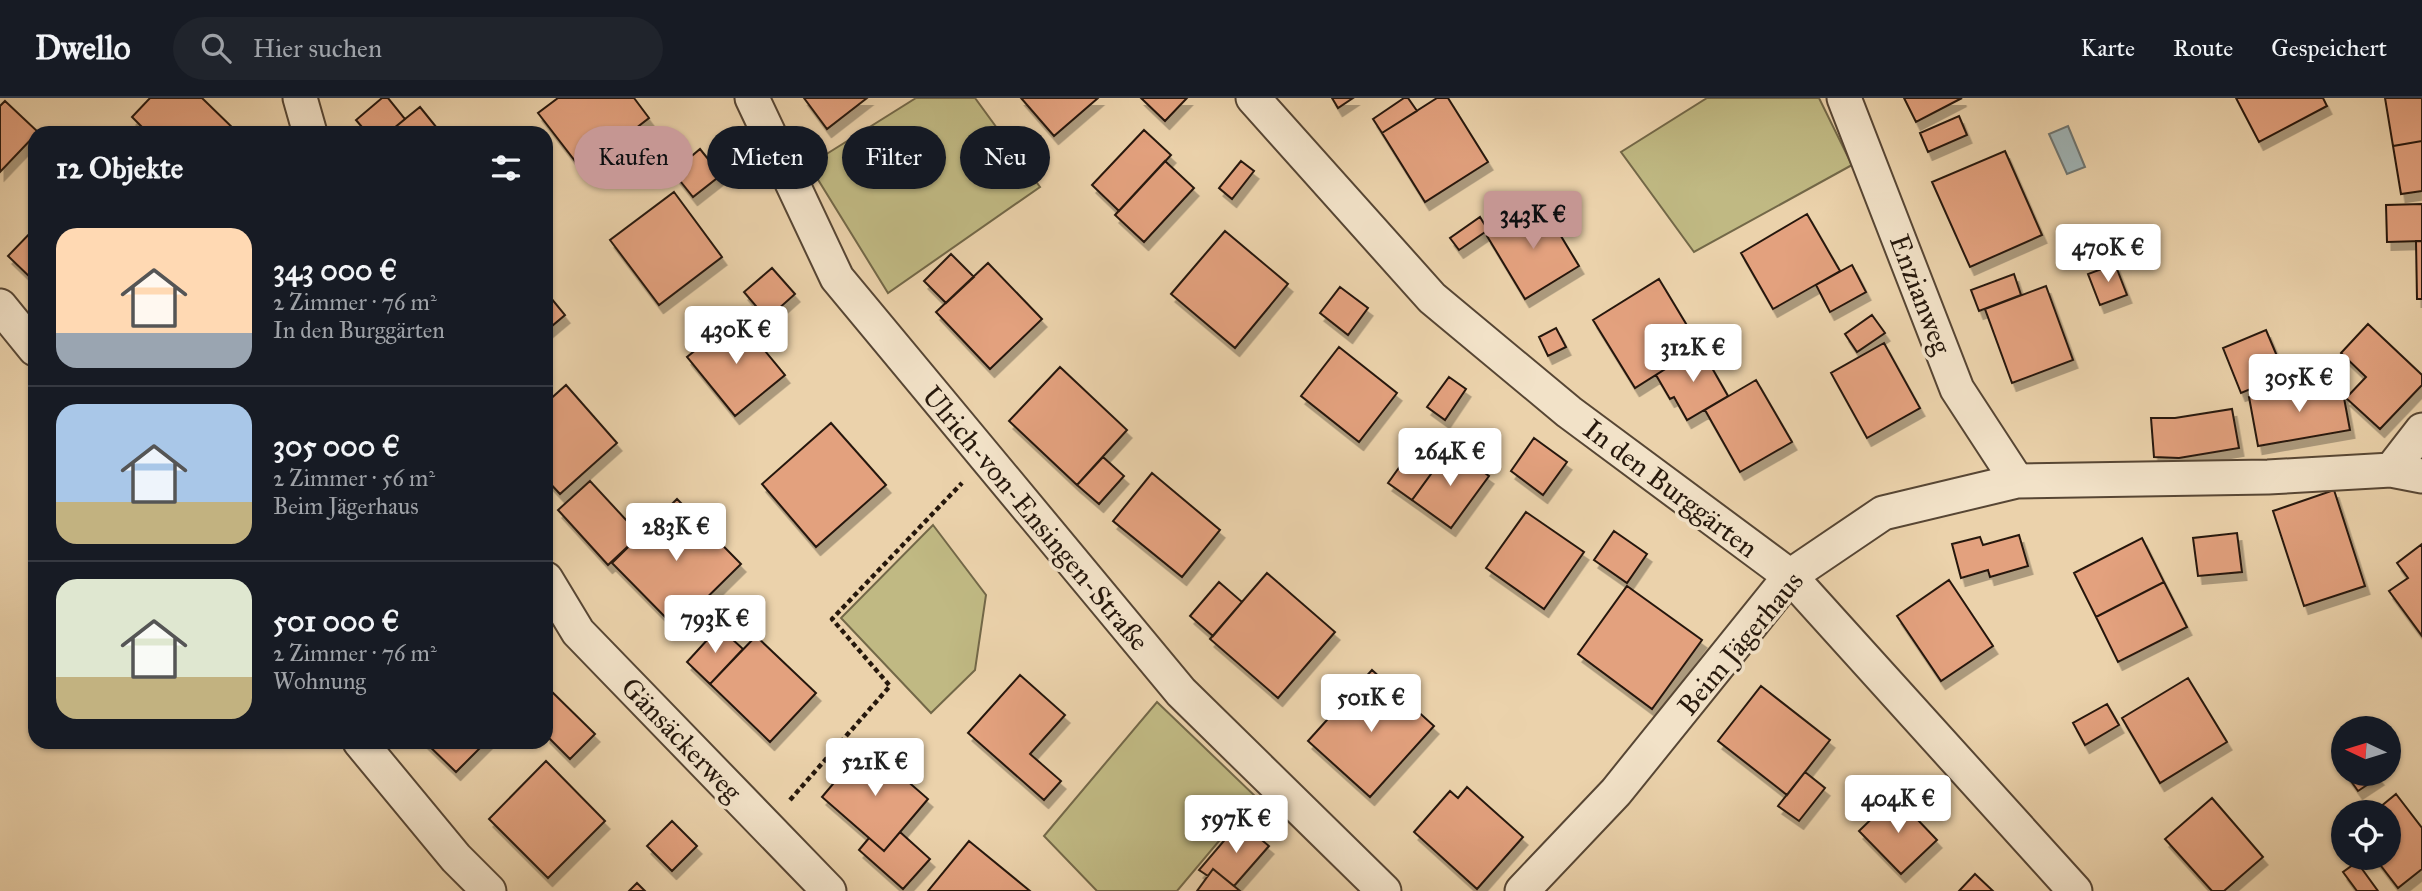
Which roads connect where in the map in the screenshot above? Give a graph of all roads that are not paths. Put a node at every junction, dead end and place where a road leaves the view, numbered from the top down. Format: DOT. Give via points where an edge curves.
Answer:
graph roads {
  1 [pos="300,98"];
  2 [pos="752,98"];
  3 [pos="1253,98"];
  4 [pos="1844,98"];
  5 [pos="308,126"];
  6 [pos="0,306"];
  7 [pos="28,340"];
  8 [pos="2422,430"];
  9 [pos="2407,473"];
  10 [pos="2017,481"];
  11 [pos="1790,576"];
  12 [pos="553,591"];
  13 [pos="366,749"];
  14 [pos="489,891"];
  15 [pos="829,891"];
  16 [pos="1384,891"];
  17 [pos="1522,891"];
  18 [pos="2075,891"];
  1 -- 5 [label="street"];
  2 -- 16 [label="street, Ulrich-von-Ensingen-Straße" via="837,278 1181,692"];
  3 -- 11 [label="street, In den Burggärten" via="1432,298 1569,412"];
  4 -- 10 [label="street, Enzianweg" via="1957,389"];
  6 -- 7 [label="street"];
  8 -- 9 [label="street"];
  9 -- 10 [label="street, Beim Jägerhaus"];
  10 -- 11 [label="street, Beim Jägerhaus" via="1883,513"];
  11 -- 17 [label="street, Beim Jägerhaus" via="1616,792"];
  11 -- 18 [label="street, In den Burggärten"];
  12 -- 15 [label="street, Gänsäckerweg" via="578,632"];
  13 -- 14 [label="street"];
}
